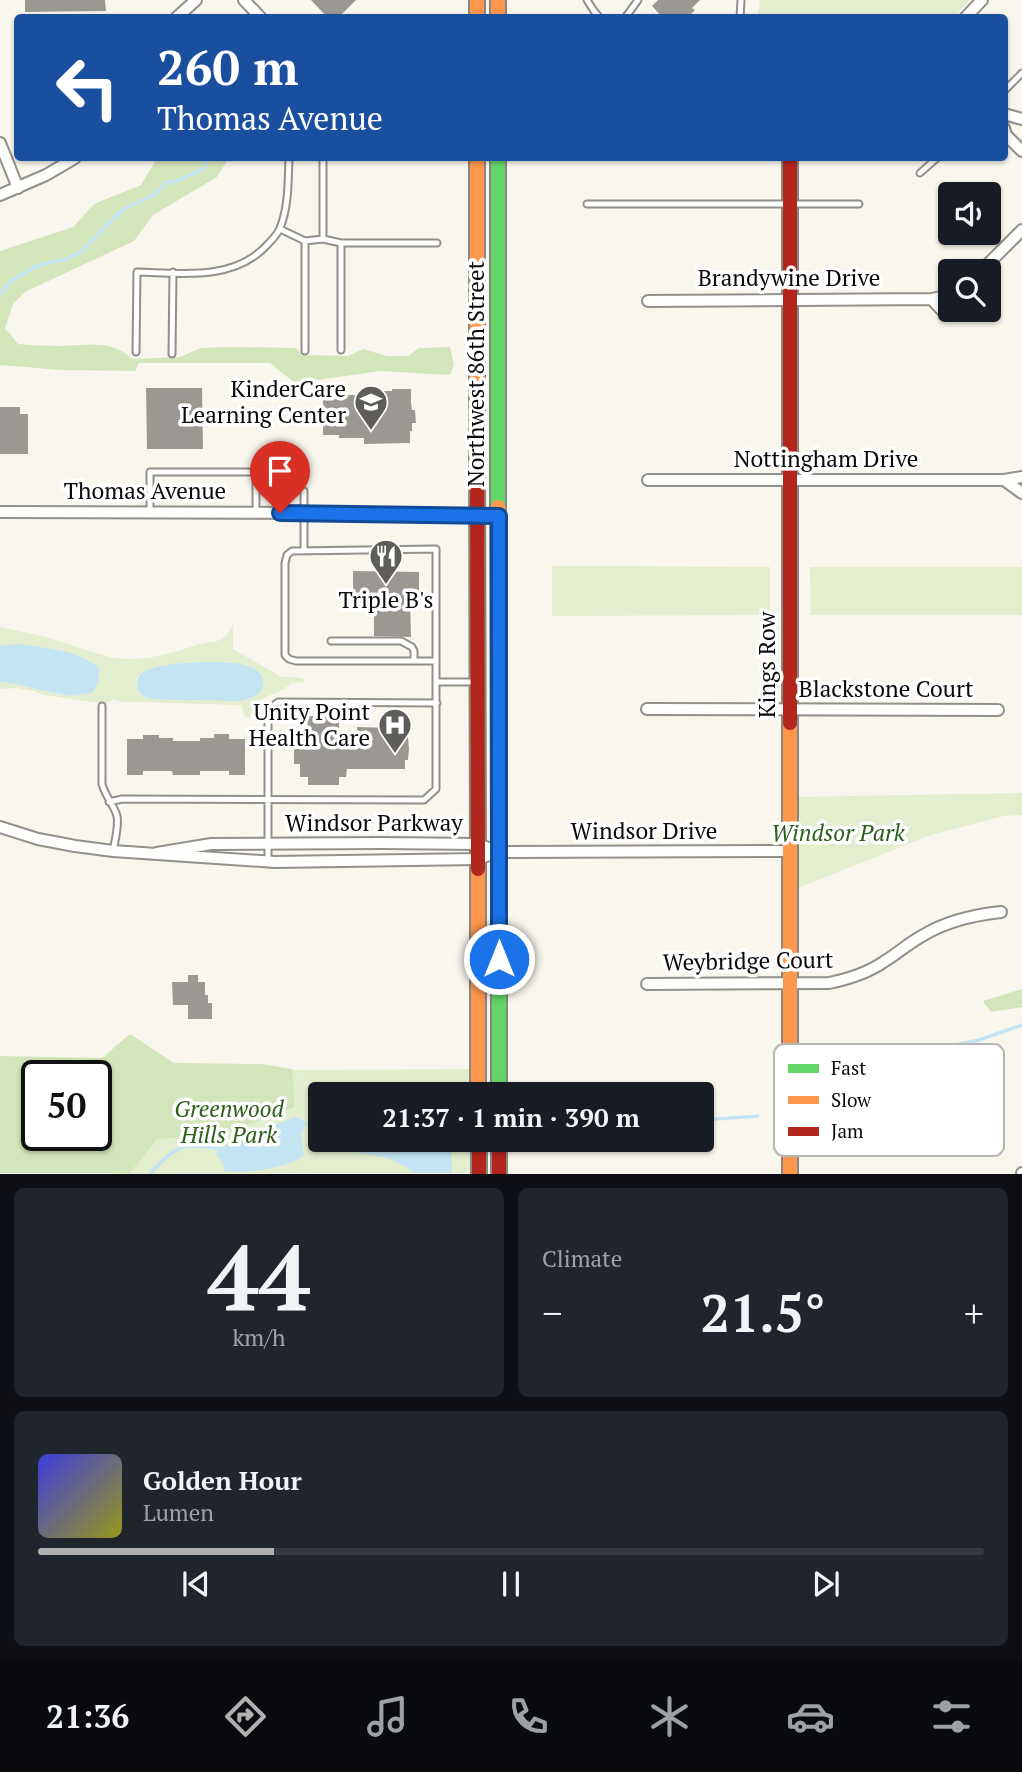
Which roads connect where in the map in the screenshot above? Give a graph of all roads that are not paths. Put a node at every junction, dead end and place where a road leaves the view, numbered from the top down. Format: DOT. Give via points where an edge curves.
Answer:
graph roads {
  1 [pos="196,0"];
  2 [pos="244,0"];
  3 [pos="982,0"];
  4 [pos="180,14"];
  5 [pos="257,14"];
  6 [pos="969,14"];
  7 [pos="1022,74"];
  8 [pos="1008,87"];
  9 [pos="1008,137"];
  10 [pos="0,143"];
  11 [pos="1022,151"];
  12 [pos="70,161"];
  13 [pos="289,161"];
  14 [pos="323,161"];
  15 [pos="477,161"];
  16 [pos="498,161"];
  17 [pos="790,161"];
  18 [pos="934,161"];
  19 [pos="920,173"];
  20 [pos="18,188"];
  21 [pos="0,195"];
  22 [pos="791,203"];
  23 [pos="587,204"];
  24 [pos="859,204"];
  25 [pos="280,229"];
  26 [pos="1022,230"];
  27 [pos="323,239"];
  28 [pos="306,241"];
  29 [pos="341,243"];
  30 [pos="437,243"];
  31 [pos="993,259"];
  32 [pos="173,272"];
  33 [pos="791,298"];
  34 [pos="938,298"];
  35 [pos="932,299"];
  36 [pos="648,301"];
  37 [pos="938,308"];
  38 [pos="341,350"];
  39 [pos="305,351"];
  40 [pos="136,352"];
  41 [pos="172,354"];
  42 [pos="1022,477"];
  43 [pos="648,480"];
  44 [pos="790,480"];
  45 [pos="1004,480"];
  46 [pos="304,491"];
  47 [pos="1022,493"];
  48 [pos="0,512"];
  49 [pos="150,513"];
  50 [pos="256,513"];
  51 [pos="304,513"];
  52 [pos="478,516"];
  53 [pos="499,516"];
  54 [pos="304,550"];
  55 [pos="331,641"];
  56 [pos="414,661"];
  57 [pos="436,661"];
  58 [pos="436,682"];
  59 [pos="477,682"];
  60 [pos="437,703"];
  61 [pos="102,706"];
  62 [pos="647,709"];
  63 [pos="790,710"];
  64 [pos="998,710"];
  65 [pos="269,799"];
  66 [pos="109,802"];
  67 [pos="0,827"];
  68 [pos="270,844"];
  69 [pos="113,851"];
  70 [pos="789,851"];
  71 [pos="478,852"];
  72 [pos="498,852"];
  73 [pos="157,853"];
  74 [pos="268,861"];
  75 [pos="1001,912"];
  76 [pos="647,984"];
  77 [pos="790,984"];
  78 [pos="790,1044"];
  79 [pos="478,1082"];
  80 [pos="499,1082"];
  81 [pos="478,1152"];
  82 [pos="499,1152"];
  83 [pos="790,1156"];
  84 [pos="479,1174"];
  85 [pos="499,1174"];
  86 [pos="790,1174"];
  1 -- 4 [label="street"];
  2 -- 5 [label="street"];
  3 -- 6 [label="street"];
  7 -- 8 [label="lane"];
  9 -- 11 [label="street"];
  10 -- 20 [label="street"];
  12 -- 20 [label="street"];
  13 -- 25 [label="lane"];
  14 -- 27 [label="lane"];
  15 -- 52 [label="main road, Northwest 86th Street"];
  16 -- 53 [label="main road, Northwest 86th Street"];
  17 -- 22 [label="main road, Kings Row"];
  18 -- 19 [label="lane"];
  20 -- 21 [label="street"];
  22 -- 23 [label="lane"];
  22 -- 24 [label="lane"];
  22 -- 33 [label="main road, Kings Row"];
  25 -- 28 [label="lane"];
  25 -- 32 [label="lane" via="243,263 204,273"];
  26 -- 31 [label="street"];
  27 -- 28 [label="lane"];
  27 -- 29 [label="lane"];
  28 -- 39 [label="lane"];
  29 -- 30 [label="lane"];
  29 -- 38 [label="lane"];
  32 -- 40 [label="lane" via="138,272"];
  32 -- 41 [label="lane"];
  33 -- 35 [label="street, Brandywine Drive"];
  33 -- 36 [label="street, Brandywine Drive"];
  33 -- 44 [label="main road, Kings Row"];
  34 -- 35 [label="street, Brandywine Drive"];
  35 -- 37 [label="street, Brandywine Drive"];
  42 -- 45 [label="street, Nottingham Drive"];
  43 -- 44 [label="street, Nottingham Drive"];
  44 -- 45 [label="street, Nottingham Drive"];
  44 -- 63 [label="main road, Kings Row"];
  45 -- 47 [label="street"];
  46 -- 51 [label="lane"];
  48 -- 49 [label="street, Thomas Avenue"];
  49 -- 50 [label="street, Thomas Avenue"];
  49 -- 50 [label="lane" via="150,472 256,472"];
  50 -- 51 [label="street, Thomas Avenue"];
  51 -- 52 [label="street, Thomas Avenue"];
  51 -- 54 [label="lane"];
  52 -- 53 [label="street, Thomas Avenue"];
  52 -- 59 [label="main road, Northwest 86th Street"];
  53 -- 72 [label="main road, Northwest 86th Street"];
  54 -- 56 [label="lane" via="292,551 285,563 285,655 296,661"];
  54 -- 57 [label="lane" via="436,550"];
  55 -- 56 [label="lane" via="401,641 412,647"];
  56 -- 57 [label="lane"];
  57 -- 58 [label="lane"];
  58 -- 59 [label="lane"];
  58 -- 60 [label="lane"];
  59 -- 71 [label="main road, Northwest 86th Street"];
  60 -- 65 [label="lane" via="436,789 424,800"];
  60 -- 65 [label="lane" via="278,702 269,711"];
  61 -- 66 [label="lane" via="102,784"];
  62 -- 63 [label="street, Blackstone Court"];
  63 -- 64 [label="street, Blackstone Court"];
  63 -- 70 [label="main road, Kings Row"];
  65 -- 66 [label="lane"];
  65 -- 68 [label="lane"];
  66 -- 69 [label="lane" via="117,817"];
  67 -- 69 [label="street, Windsor Parkway" via="38,839"];
  68 -- 71 [label="street, Windsor Parkway" via="381,843"];
  68 -- 73 [label="street, Windsor Parkway" via="211,844"];
  68 -- 74 [label="lane"];
  69 -- 73 [label="street, Windsor Parkway"];
  70 -- 72 [label="street, Windsor Drive"];
  70 -- 77 [label="main road, Kings Row"];
  71 -- 72 [label="street, Windsor Parkway"];
  71 -- 74 [label="street, Windsor Parkway"];
  71 -- 79 [label="main road, Northwest 86th Street"];
  72 -- 80 [label="main road, Northwest 86th Street"];
  73 -- 74 [label="street, Windsor Parkway"];
  75 -- 77 [label="street, Weybridge Court" via="940,926 848,979"];
  76 -- 77 [label="street, Weybridge Court"];
  77 -- 78 [label="main road, Kings Row"];
  81 -- 84 [label="main road"];
  82 -- 85 [label="main road"];
  83 -- 86 [label="main road, Kings Row"];
}
